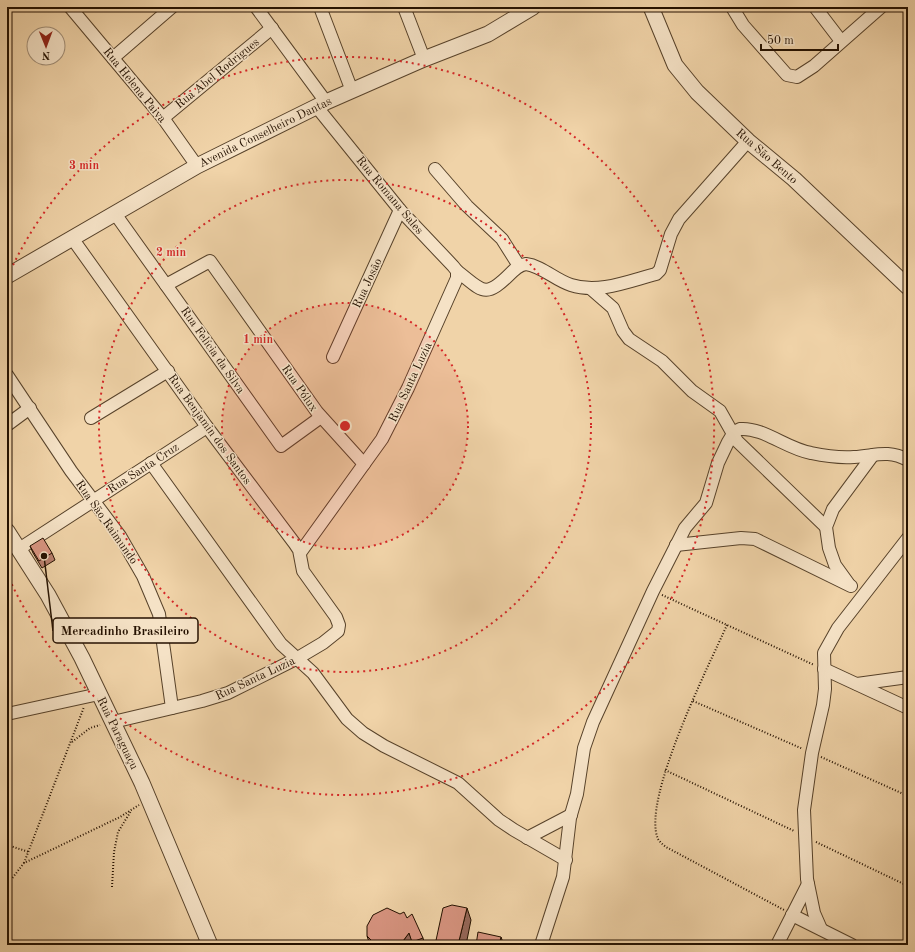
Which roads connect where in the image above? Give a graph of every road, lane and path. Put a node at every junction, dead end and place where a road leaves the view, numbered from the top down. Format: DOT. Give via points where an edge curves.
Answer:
graph roads {
  1 [pos="70,7"];
  2 [pos="172,7"];
  3 [pos="256,7"];
  4 [pos="320,7"];
  5 [pos="404,7"];
  6 [pos="533,7"];
  7 [pos="651,7"];
  8 [pos="732,7"];
  9 [pos="815,7"];
  10 [pos="882,7"];
  11 [pos="272,28"];
  12 [pos="841,41"];
  13 [pos="113,58"];
  14 [pos="424,59"];
  15 [pos="352,91"];
  16 [pos="321,104"];
  17 [pos="163,118"];
  18 [pos="748,141"];
  19 [pos="197,166"];
  20 [pos="435,169"];
  21 [pos="400,210"];
  22 [pos="116,215"];
  23 [pos="72,238"];
  24 [pos="519,266"];
  25 [pos="456,271"];
  26 [pos="7,276"];
  27 [pos="166,285"];
  28 [pos="908,286"];
  29 [pos="590,288"];
  30 [pos="333,357"];
  31 [pos="168,371"];
  32 [pos="7,375"];
  33 [pos="30,408"];
  34 [pos="321,417"];
  35 [pos="91,418"];
  36 [pos="7,425"];
  37 [pos="207,427"];
  38 [pos="732,434"];
  39 [pos="873,454"];
  40 [pos="908,460"];
  41 [pos="151,463"];
  42 [pos="364,464"];
  43 [pos="93,500"];
  44 [pos="826,527"];
  45 [pos="7,531"];
  46 [pos="907,541"];
  47 [pos="676,545"];
  48 [pos="19,549"];
  49 [pos="300,553"];
  50 [pos="851,586"];
  51 [pos="653,591"];
  52 [pos="864,595"];
  53 [pos="339,625"];
  54 [pos="727,625"];
  55 [pos="296,659"];
  56 [pos="824,669"];
  57 [pos="908,677"];
  58 [pos="857,684"];
  59 [pos="93,696"];
  60 [pos="693,700"];
  61 [pos="172,708"];
  62 [pos="908,708"];
  63 [pos="7,714"];
  64 [pos="113,722"];
  65 [pos="71,743"];
  66 [pos="812,753"];
  67 [pos="665,770"];
  68 [pos="908,796"];
  69 [pos="149,799"];
  70 [pos="132,810"];
  71 [pos="571,815"];
  72 [pos="806,837"];
  73 [pos="527,838"];
  74 [pos="7,845"];
  75 [pos="29,852"];
  76 [pos="566,860"];
  77 [pos="24,863"];
  78 [pos="808,884"];
  79 [pos="7,885"];
  80 [pos="908,886"];
  81 [pos="112,888"];
  82 [pos="792,914"];
  83 [pos="821,929"];
  84 [pos="210,945"];
  85 [pos="541,945"];
  86 [pos="777,945"];
  87 [pos="852,945"];
  1 -- 13 [label="street, Rua Helena Paiva"];
  2 -- 13 [label="street"];
  3 -- 11 [label="street, Rua Romana Sales"];
  4 -- 15 [label="street"];
  5 -- 14 [label="street"];
  6 -- 14 [label="street, Avenida Conselheiro Dantas" via="488,34"];
  7 -- 18 [label="street, Rua São Bento" via="675,65 682,75"];
  8 -- 12 [label="street" via="742,25 787,75 802,76"];
  9 -- 12 [label="street"];
  10 -- 12 [label="street"];
  11 -- 16 [label="street, Rua Romana Sales"];
  11 -- 17 [label="street, Rua Abel Rodrigues"];
  13 -- 17 [label="street, Rua Helena Paiva"];
  14 -- 15 [label="street, Avenida Conselheiro Dantas"];
  15 -- 16 [label="street, Avenida Conselheiro Dantas"];
  16 -- 19 [label="street, Avenida Conselheiro Dantas"];
  16 -- 21 [label="street, Rua Romana Sales"];
  17 -- 19 [label="street, Rua Helena Paiva"];
  18 -- 28 [label="street, Rua São Bento" via="794,179"];
  18 -- 29 [label="street" via="679,219 659,272 615,285"];
  19 -- 22 [label="street, Avenida Conselheiro Dantas"];
  20 -- 24 [label="street" via="467,206 502,239"];
  21 -- 25 [label="street, Rua Romana Sales"];
  21 -- 30 [label="street, Rua Josão"];
  22 -- 23 [label="street, Avenida Conselheiro Dantas"];
  22 -- 27 [label="street, Rua Felícia da Silva"];
  23 -- 26 [label="street, Avenida Conselheiro Dantas"];
  23 -- 31 [label="street, Rua Benjamin dos Santos"];
  24 -- 25 [label="street, Rua Romana Sales" via="492,290 478,288"];
  24 -- 29 [label="street" via="531,264 571,285"];
  25 -- 42 [label="street, Rua Santa Luzia" via="454,285 394,419"];
  27 -- 34 [label="street, Rua Pólux" via="210,261"];
  27 -- 34 [label="street, Rua Felícia da Silva" via="281,446"];
  29 -- 38 [label="street" via="613,308 629,339 662,361 692,391 720,411"];
  31 -- 35 [label="street"];
  31 -- 37 [label="street, Rua Benjamin dos Santos"];
  32 -- 33 [label="street, Rua São Raimundo"];
  33 -- 36 [label="street"];
  33 -- 43 [label="street, Rua São Raimundo"];
  34 -- 42 [label="street, Rua Pólux"];
  37 -- 41 [label="street, Rua Santa Cruz"];
  37 -- 49 [label="street, Rua Benjamin dos Santos"];
  38 -- 39 [label="street" via="740,429 755,430 798,450 822,455 854,457"];
  38 -- 44 [label="street"];
  38 -- 47 [label="street" via="718,463 706,503 688,524"];
  39 -- 40 [label="street" via="890,453"];
  39 -- 44 [label="street" via="833,509"];
  41 -- 43 [label="street, Rua Santa Cruz"];
  41 -- 55 [label="street" via="281,644"];
  42 -- 49 [label="street, Rua Santa Luzia"];
  43 -- 48 [label="street, Rua Santa Cruz"];
  43 -- 61 [label="street, Rua São Raimundo" via="120,536 153,596 159,614"];
  44 -- 50 [label="street" via="829,548 835,564 841,576"];
  45 -- 48 [label="street, Rua Paraguaçu"];
  46 -- 52 [label="street"];
  47 -- 50 [label="street" via="741,538 755,539"];
  47 -- 51 [label="street"];
  48 -- 59 [label="street, Rua Paraguaçu" via="64,622"];
  49 -- 53 [label="street, Rua Benjamin dos Santos" via="303,571"];
  50 -- 52 [label="street"];
  51 -- 54 [label="path"];
  51 -- 71 [label="street" via="593,722 584,748"];
  52 -- 56 [label="street" via="838,628 824,653"];
  53 -- 55 [label="street, Rua Santa Luzia" via="334,635"];
  54 -- 56 [label="path"];
  54 -- 60 [label="path"];
  55 -- 61 [label="street, Rua Santa Luzia" via="228,693"];
  55 -- 73 [label="street" via="313,673 347,719 363,733 458,783 499,820"];
  56 -- 58 [label="street"];
  56 -- 66 [label="street" via="823,705"];
  57 -- 58 [label="street"];
  58 -- 62 [label="street"];
  59 -- 63 [label="street"];
  59 -- 64 [label="street, Rua Paraguaçu"];
  59 -- 65 [label="path"];
  60 -- 66 [label="path"];
  60 -- 67 [label="path"];
  61 -- 64 [label="street, Rua Santa Luzia"];
  64 -- 65 [label="path" via="90,728"];
  64 -- 69 [label="street, Rua Paraguaçu"];
  65 -- 75 [label="path"];
  66 -- 68 [label="path"];
  66 -- 72 [label="street" via="804,810"];
  67 -- 72 [label="path"];
  67 -- 82 [label="path" via="656,809 656,830 660,842"];
  69 -- 70 [label="path"];
  69 -- 84 [label="street, Rua Paraguaçu"];
  70 -- 77 [label="path"];
  70 -- 81 [label="path" via="118,832"];
  71 -- 73 [label="street"];
  71 -- 76 [label="street"];
  72 -- 78 [label="street"];
  72 -- 80 [label="path"];
  73 -- 76 [label="street"];
  74 -- 75 [label="path"];
  75 -- 77 [label="path"];
  76 -- 85 [label="street"];
  77 -- 79 [label="path"];
  78 -- 82 [label="street"];
  78 -- 83 [label="street" via="814,913"];
  82 -- 83 [label="street"];
  82 -- 86 [label="street"];
  83 -- 87 [label="street"];
}
